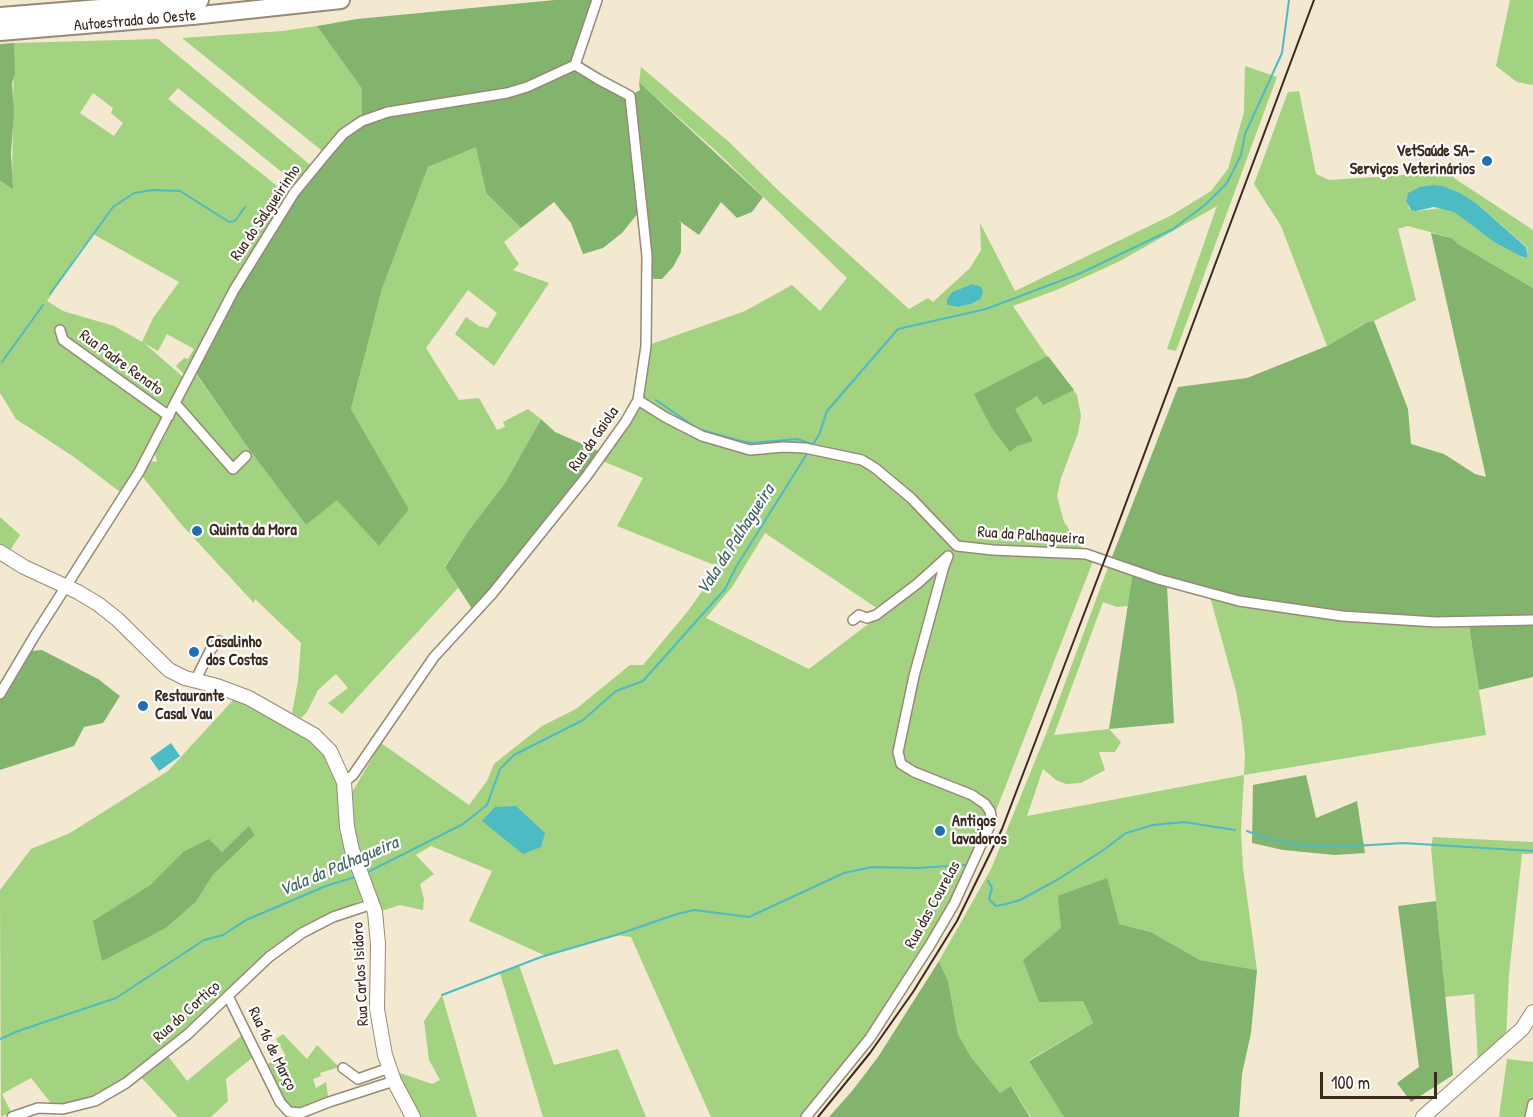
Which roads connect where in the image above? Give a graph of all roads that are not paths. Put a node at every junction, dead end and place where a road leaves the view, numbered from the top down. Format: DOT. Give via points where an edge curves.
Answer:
graph roads {
  1 [pos="200,0"];
  2 [pos="341,0"];
  3 [pos="597,0"];
  4 [pos="0,16"];
  5 [pos="0,32"];
  6 [pos="575,65"];
  7 [pos="60,330"];
  8 [pos="638,400"];
  9 [pos="176,403"];
  10 [pos="169,416"];
  11 [pos="246,456"];
  12 [pos="957,546"];
  13 [pos="0,552"];
  14 [pos="948,556"];
  15 [pos="66,586"];
  16 [pos="853,620"];
  17 [pos="1533,620"];
  18 [pos="219,641"];
  19 [pos="195,681"];
  20 [pos="0,694"];
  21 [pos="344,782"];
  22 [pos="372,904"];
  23 [pos="228,996"];
  24 [pos="1533,1012"];
  25 [pos="343,1068"];
  26 [pos="392,1075"];
  27 [pos="1533,1104"];
  28 [pos="26,1115"];
  29 [pos="12,1117"];
  30 [pos="413,1117"];
  31 [pos="806,1117"];
  32 [pos="1423,1117"];
  33 [pos="1530,1117"];
  1 -- 4 [label="highway, Autoestrada do Oeste"];
  2 -- 5 [label="highway, Autoestrada do Oeste"];
  3 -- 6 [label="street"];
  6 -- 8 [label="street, Rua da Gaiola" via="630,96 647,256 646,346"];
  6 -- 9 [label="street, Rua do Salgueirinho" via="507,93 388,112 362,121 343,134 294,193 234,290"];
  7 -- 10 [label="street, Rua Padre Renato" via="63,340"];
  8 -- 12 [label="street, Rua da Palhagueira" via="702,436 750,450 808,449 861,460 911,498"];
  8 -- 21 [label="street, Rua da Gaiola" via="586,477 492,594 434,657 353,775"];
  9 -- 10 [label="street, Rua do Salgueirinho"];
  9 -- 11 [label="street" via="233,469"];
  10 -- 15 [label="street, Rua do Salgueirinho" via="139,472"];
  12 -- 14 [label="street"];
  12 -- 17 [label="street, Rua da Palhagueira" via="1086,554 1239,601 1342,616 1436,622"];
  13 -- 15 [label="street, Rua Carlos Isidoro"];
  14 -- 16 [label="street" via="876,615 859,615"];
  14 -- 31 [label="street, Rua das Courelas" via="914,676 898,752 902,764 914,772 985,804 992,821 954,904 930,945 870,1038"];
  15 -- 19 [label="street, Rua Carlos Isidoro" via="108,611 169,670"];
  15 -- 20 [label="street, Rua do Salgueirinho"];
  18 -- 19 [label="street"];
  19 -- 21 [label="street, Rua Carlos Isidoro" via="249,698 314,735 330,751"];
  21 -- 22 [label="street, Rua Carlos Isidoro" via="349,840"];
  22 -- 23 [label="street, Rua do Cortiço" via="302,933 269,957"];
  22 -- 26 [label="street, Rua Carlos Isidoro" via="378,933 376,1009"];
  23 -- 26 [label="street, Rua 16 de Março" via="280,1102 289,1112 301,1113"];
  23 -- 28 [label="street, Rua do Cortiço" via="126,1083 95,1101 63,1109 38,1108"];
  24 -- 32 [label="street" via="1522,1029"];
  25 -- 26 [label="street" via="358,1079"];
  26 -- 30 [label="street, Rua Carlos Isidoro"];
  27 -- 33 [label="street"];
  28 -- 29 [label="street, Rua do Cortiço"];
}
